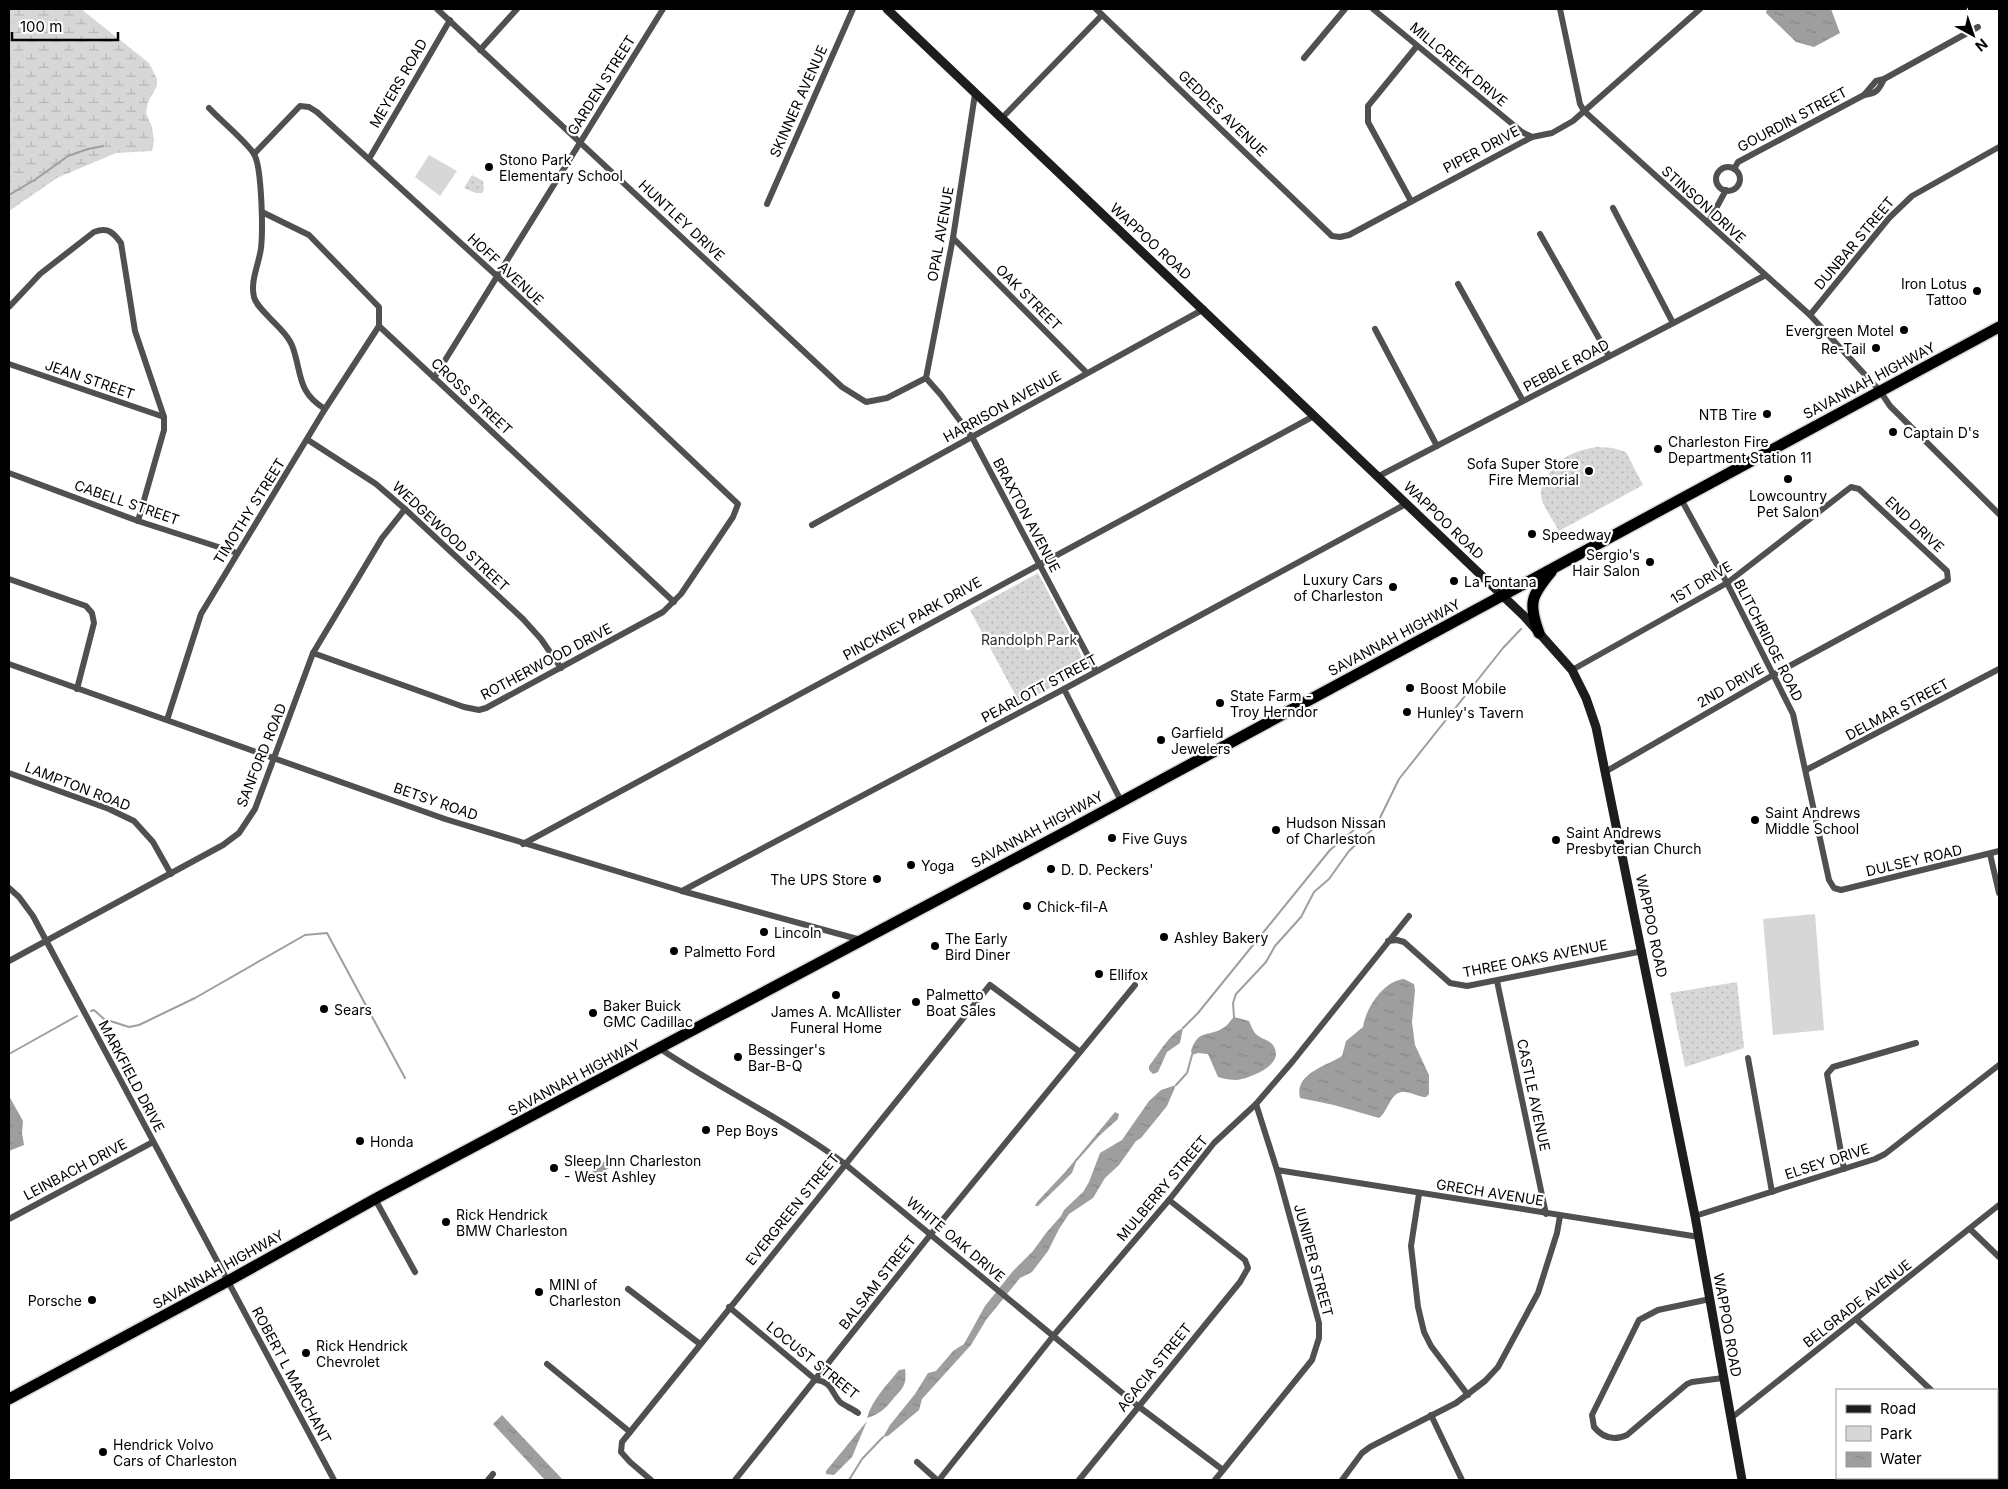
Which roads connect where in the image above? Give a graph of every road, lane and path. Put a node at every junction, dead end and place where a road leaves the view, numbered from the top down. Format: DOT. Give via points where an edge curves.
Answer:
graph roads {
  1 [pos="437,9"];
  2 [pos="517,9"];
  3 [pos="663,9"];
  4 [pos="853,9"];
  5 [pos="887,9"];
  6 [pos="1096,9"];
  7 [pos="1345,9"];
  8 [pos="1373,9"];
  9 [pos="1560,9"];
  10 [pos="1700,9"];
  11 [pos="1102,15"];
  12 [pos="450,20"];
  13 [pos="1978,27"];
  14 [pos="1417,46"];
  15 [pos="480,50"];
  16 [pos="1304,58"];
  17 [pos="974,94"];
  18 [pos="208,108"];
  19 [pos="1584,111"];
  20 [pos="1001,120"];
  21 [pos="1532,136"];
  22 [pos="580,143"];
  23 [pos="1999,147"];
  24 [pos="254,154"];
  25 [pos="369,159"];
  26 [pos="1734,169"];
  27 [pos="1726,190"];
  28 [pos="1411,200"];
  29 [pos="767,204"];
  30 [pos="1613,208"];
  31 [pos="262,212"];
  32 [pos="1708,223"];
  33 [pos="1540,234"];
  34 [pos="1332,236"];
  35 [pos="953,238"];
  36 [pos="1764,276"];
  37 [pos="498,278"];
  38 [pos="1458,284"];
  39 [pos="9,307"];
  40 [pos="1204,309"];
  41 [pos="1810,315"];
  42 [pos="1673,323"];
  43 [pos="379,326"];
  44 [pos="1999,327"];
  45 [pos="1375,329"];
  46 [pos="1609,356"];
  47 [pos="9,364"];
  48 [pos="1088,373"];
  49 [pos="434,378"];
  50 [pos="926,378"];
  51 [pos="1880,392"];
  52 [pos="1523,401"];
  53 [pos="325,409"];
  54 [pos="164,416"];
  55 [pos="1314,416"];
  56 [pos="972,437"];
  57 [pos="308,440"];
  58 [pos="1438,446"];
  59 [pos="9,473"];
  60 [pos="1379,476"];
  61 [pos="1859,489"];
  62 [pos="1681,499"];
  63 [pos="738,504"];
  64 [pos="1406,504"];
  65 [pos="405,510"];
  66 [pos="1999,514"];
  67 [pos="138,520"];
  68 [pos="812,525"];
  69 [pos="237,553"];
  70 [pos="1039,563"];
  71 [pos="1555,567"];
  72 [pos="9,579"];
  73 [pos="1948,580"];
  74 [pos="1727,583"];
  75 [pos="1502,596"];
  76 [pos="674,602"];
  77 [pos="1539,633"];
  78 [pos="313,653"];
  79 [pos="9,664"];
  80 [pos="560,668"];
  81 [pos="1999,669"];
  82 [pos="1572,670"];
  83 [pos="1096,672"];
  84 [pos="1773,674"];
  85 [pos="77,689"];
  86 [pos="1064,690"];
  87 [pos="167,720"];
  88 [pos="276,758"];
  89 [pos="1806,770"];
  90 [pos="1605,772"];
  91 [pos="9,773"];
  92 [pos="1121,801"];
  93 [pos="524,844"];
  94 [pos="1999,851"];
  95 [pos="1990,854"];
  96 [pos="171,874"];
  97 [pos="9,888"];
  98 [pos="1834,888"];
  99 [pos="682,891"];
  100 [pos="1999,893"];
  101 [pos="1408,916"];
  102 [pos="862,940"];
  103 [pos="47,941"];
  104 [pos="1388,941"];
  105 [pos="1643,951"];
  106 [pos="9,962"];
  107 [pos="1497,981"];
  108 [pos="1135,985"];
  109 [pos="1916,1043"];
  110 [pos="659,1048"];
  111 [pos="1080,1052"];
  112 [pos="1748,1058"];
  113 [pos="1999,1065"];
  114 [pos="1256,1104"];
  115 [pos="153,1142"];
  116 [pos="845,1164"];
  117 [pos="1844,1169"];
  118 [pos="1277,1170"];
  119 [pos="1772,1192"];
  120 [pos="1419,1194"];
  121 [pos="375,1199"];
  122 [pos="1169,1200"];
  123 [pos="1999,1205"];
  124 [pos="1546,1214"];
  125 [pos="1560,1216"];
  126 [pos="1695,1216"];
  127 [pos="9,1219"];
  128 [pos="1970,1229"];
  129 [pos="931,1234"];
  130 [pos="1699,1237"];
  131 [pos="1999,1257"];
  132 [pos="415,1272"];
  133 [pos="228,1281"];
  134 [pos="628,1289"];
  135 [pos="1710,1298"];
  136 [pos="729,1307"];
  137 [pos="1856,1319"];
  138 [pos="1054,1335"];
  139 [pos="700,1344"];
  140 [pos="547,1364"];
  141 [pos="1723,1378"];
  142 [pos="816,1380"];
  143 [pos="1931,1389"];
  144 [pos="1468,1395"];
  145 [pos="9,1399"];
  146 [pos="1138,1406"];
  147 [pos="858,1412"];
  148 [pos="1431,1415"];
  149 [pos="1730,1419"];
  150 [pos="630,1432"];
  151 [pos="917,1462"];
  152 [pos="1223,1470"];
  153 [pos="493,1474"];
  154 [pos="334,1480"];
  155 [pos="488,1480"];
  156 [pos="651,1480"];
  157 [pos="735,1480"];
  158 [pos="938,1480"];
  159 [pos="1079,1480"];
  160 [pos="1215,1480"];
  161 [pos="1342,1480"];
  162 [pos="1462,1480"];
  163 [pos="1742,1480"];
  1 -- 12 [label="street, HUNTLEY DRIVE"];
  2 -- 15 [label="street"];
  3 -- 22 [label="street, GARDEN STREET"];
  4 -- 29 [label="street, SKINNER AVENUE"];
  5 -- 17 [label="main road, WAPPOO ROAD"];
  6 -- 11 [label="street, GEDDES AVENUE"];
  7 -- 16 [label="street"];
  8 -- 14 [label="street, MILLCREEK DRIVE"];
  9 -- 19 [label="street"];
  10 -- 19 [label="street, PIPER DRIVE"];
  11 -- 20 [label="street"];
  11 -- 34 [label="street, GEDDES AVENUE"];
  12 -- 15 [label="street, HUNTLEY DRIVE"];
  12 -- 25 [label="street, MEYERS ROAD"];
  13 -- 26 [label="street, GOURDIN STREET" via="1884,80 1876,81 1864,95 1738,162"];
  14 -- 21 [label="street, MILLCREEK DRIVE" via="1522,132"];
  14 -- 28 [label="street" via="1368,106 1367,113 1368,122"];
  15 -- 22 [label="street, HUNTLEY DRIVE"];
  17 -- 20 [label="main road, WAPPOO ROAD"];
  17 -- 35 [label="street, OPAL AVENUE"];
  18 -- 24 [label="street"];
  19 -- 21 [label="street, PIPER DRIVE" via="1552,133"];
  19 -- 32 [label="street, STINSON DRIVE"];
  20 -- 40 [label="main road, WAPPOO ROAD"];
  21 -- 28 [label="street, PIPER DRIVE"];
  22 -- 37 [label="street, GARDEN STREET"];
  22 -- 50 [label="street, HUNTLEY DRIVE" via="842,387 866,402 887,398"];
  23 -- 41 [label="street, DUNBAR STREET" via="1912,196 1889,218"];
  24 -- 25 [label="street, HOFF AVENUE" via="300,106 317,112"];
  24 -- 31 [label="street" via="258,164"];
  25 -- 37 [label="street, HOFF AVENUE"];
  26 -- 27 [label="street, GOURDIN STREET" via="1739,175 1739,183 1734,189"];
  26 -- 27 [label="street, GOURDIN STREET" via="1723,168 1718,173 1718,184"];
  27 -- 32 [label="street, GOURDIN STREET"];
  28 -- 34 [label="street, PIPER DRIVE" via="1349,235"];
  30 -- 42 [label="street"];
  31 -- 43 [label="street" via="309,235 379,307"];
  31 -- 53 [label="street" via="254,299 289,338 300,382 316,404"];
  32 -- 36 [label="street, STINSON DRIVE"];
  33 -- 46 [label="street"];
  35 -- 48 [label="street, OAK STREET"];
  35 -- 50 [label="street, OPAL AVENUE"];
  36 -- 41 [label="street, STINSON DRIVE"];
  36 -- 42 [label="street, PEBBLE ROAD"];
  37 -- 49 [label="street, GARDEN STREET"];
  37 -- 63 [label="street, HOFF AVENUE"];
  38 -- 52 [label="street"];
  39 -- 54 [label="street" via="40,274 94,232 103,229 113,233 121,244 135,331"];
  40 -- 48 [label="street, HARRISON AVENUE"];
  40 -- 55 [label="main road, WAPPOO ROAD"];
  41 -- 51 [label="street, STINSON DRIVE"];
  42 -- 46 [label="street, PEBBLE ROAD"];
  43 -- 49 [label="street, CROSS STREET"];
  43 -- 53 [label="street, TIMOTHY STREET"];
  44 -- 51 [label="highway, SAVANNAH HIGHWAY"];
  45 -- 58 [label="street"];
  46 -- 52 [label="street, PEBBLE ROAD"];
  47 -- 54 [label="street, JEAN STREET"];
  48 -- 56 [label="street, HARRISON AVENUE"];
  49 -- 76 [label="street, CROSS STREET"];
  50 -- 56 [label="street, BRAXTON AVENUE"];
  51 -- 62 [label="highway, SAVANNAH HIGHWAY"];
  51 -- 66 [label="street, STINSON DRIVE" via="1890,406"];
  52 -- 58 [label="street, PEBBLE ROAD"];
  53 -- 57 [label="street, TIMOTHY STREET"];
  54 -- 67 [label="street" via="164,430"];
  55 -- 60 [label="main road, WAPPOO ROAD"];
  55 -- 70 [label="street, PINCKNEY PARK DRIVE"];
  56 -- 68 [label="street, HARRISON AVENUE"];
  56 -- 70 [label="street, BRAXTON AVENUE"];
  57 -- 65 [label="street, WEDGEWOOD STREET" via="376,484"];
  57 -- 69 [label="street, TIMOTHY STREET"];
  58 -- 60 [label="street, PEBBLE ROAD"];
  59 -- 67 [label="street, CABELL STREET"];
  60 -- 64 [label="main road, WAPPOO ROAD"];
  61 -- 73 [label="street, END DRIVE" via="1946,571"];
  61 -- 74 [label="street, 1ST DRIVE" via="1851,487 1841,493"];
  62 -- 71 [label="highway, SAVANNAH HIGHWAY"];
  62 -- 74 [label="street, BLITCHRIDGE ROAD"];
  63 -- 76 [label="street, ROTHERWOOD DRIVE" via="733,517"];
  64 -- 75 [label="main road, WAPPOO ROAD"];
  64 -- 83 [label="street, PEARLOTT STREET"];
  65 -- 78 [label="street, SANFORD ROAD" via="382,538"];
  65 -- 80 [label="street, WEDGEWOOD STREET" via="523,619 542,639"];
  67 -- 69 [label="street, CABELL STREET"];
  69 -- 87 [label="street, TIMOTHY STREET" via="201,614"];
  70 -- 83 [label="street, BRAXTON AVENUE"];
  70 -- 93 [label="street, PINCKNEY PARK DRIVE"];
  71 -- 75 [label="highway, SAVANNAH HIGHWAY"];
  71 -- 77 [label="highway" via="1532,599"];
  72 -- 85 [label="street" via="86,606 92,613 94,623"];
  73 -- 84 [label="street, 2ND DRIVE"];
  74 -- 82 [label="street, 1ST DRIVE"];
  74 -- 84 [label="street, BLITCHRIDGE ROAD"];
  75 -- 77 [label="main road, WAPPOO ROAD"];
  75 -- 92 [label="highway, SAVANNAH HIGHWAY"];
  76 -- 80 [label="street, ROTHERWOOD DRIVE" via="663,612"];
  77 -- 82 [label="main road, WAPPOO ROAD"];
  78 -- 80 [label="street, ROTHERWOOD DRIVE" via="479,710"];
  78 -- 88 [label="street, SANFORD ROAD"];
  79 -- 85 [label="street, BETSY ROAD"];
  81 -- 89 [label="street, DELMAR STREET"];
  82 -- 90 [label="main road, WAPPOO ROAD" via="1596,727"];
  83 -- 86 [label="street, PEARLOTT STREET"];
  84 -- 89 [label="street, BLITCHRIDGE ROAD" via="1793,714"];
  84 -- 90 [label="street, 2ND DRIVE"];
  85 -- 87 [label="street, BETSY ROAD"];
  86 -- 92 [label="street"];
  86 -- 99 [label="street, PEARLOTT STREET"];
  87 -- 88 [label="street, BETSY ROAD"];
  88 -- 93 [label="street, BETSY ROAD"];
  88 -- 96 [label="street, SANFORD ROAD" via="255,809 239,833"];
  89 -- 98 [label="street, BLITCHRIDGE ROAD" via="1829,880"];
  90 -- 105 [label="main road, WAPPOO ROAD"];
  91 -- 96 [label="street, LAMPTON ROAD" via="129,818 153,842"];
  92 -- 102 [label="highway, SAVANNAH HIGHWAY"];
  93 -- 99 [label="street, BETSY ROAD"];
  94 -- 95 [label="street, DULSEY ROAD"];
  95 -- 98 [label="street, DULSEY ROAD" via="1840,890"];
  95 -- 100 [label="street"];
  96 -- 103 [label="street, SANFORD ROAD"];
  97 -- 103 [label="street, MARKFIELD DRIVE" via="33,916"];
  99 -- 102 [label="street, BETSY ROAD"];
  101 -- 104 [label="street, MULBERRY STREET"];
  102 -- 110 [label="highway, SAVANNAH HIGHWAY"];
  103 -- 106 [label="street, SANFORD ROAD"];
  103 -- 115 [label="street, MARKFIELD DRIVE"];
  104 -- 107 [label="street, THREE OAKS AVENUE" via="1408,944 1450,983 1467,986"];
  104 -- 114 [label="street, MULBERRY STREET"];
  105 -- 107 [label="street, THREE OAKS AVENUE"];
  105 -- 126 [label="main road, WAPPOO ROAD"];
  107 -- 124 [label="street, CASTLE AVENUE"];
  108 -- 111 [label="street, BALSAM STREET"];
  109 -- 117 [label="street" via="1829,1070 1827,1074"];
  110 -- 116 [label="street, WHITE OAK DRIVE" via="702,1077 811,1139"];
  110 -- 121 [label="highway, SAVANNAH HIGHWAY"];
  111 -- 116 [label="street, EVERGREEN STREET" via="990,985"];
  111 -- 129 [label="street, BALSAM STREET"];
  112 -- 119 [label="street"];
  113 -- 117 [label="street, ELSEY DRIVE" via="1885,1154"];
  114 -- 118 [label="street, JUNIPER STREET"];
  114 -- 122 [label="street, MULBERRY STREET" via="1214,1143"];
  115 -- 127 [label="street, LEINBACH DRIVE"];
  115 -- 133 [label="street, MARKFIELD DRIVE"];
  116 -- 129 [label="street, WHITE OAK DRIVE"];
  116 -- 136 [label="street, EVERGREEN STREET"];
  117 -- 119 [label="street, ELSEY DRIVE"];
  118 -- 120 [label="street, GRECH AVENUE"];
  118 -- 152 [label="street, JUNIPER STREET" via="1319,1324 1319,1338 1312,1360"];
  119 -- 126 [label="street, ELSEY DRIVE"];
  120 -- 124 [label="street, GRECH AVENUE"];
  120 -- 144 [label="street" via="1411,1246 1422,1324 1431,1346"];
  121 -- 132 [label="street"];
  121 -- 133 [label="highway, SAVANNAH HIGHWAY"];
  122 -- 138 [label="street, MULBERRY STREET"];
  122 -- 146 [label="street, ACACIA STREET" via="1245,1260 1248,1268"];
  123 -- 128 [label="street, BELGRADE AVENUE"];
  124 -- 125 [label="street, GRECH AVENUE"];
  125 -- 130 [label="street, GRECH AVENUE"];
  125 -- 144 [label="street" via="1558,1233 1538,1293 1498,1367"];
  126 -- 130 [label="main road, WAPPOO ROAD"];
  128 -- 131 [label="street"];
  128 -- 137 [label="street, BELGRADE AVENUE"];
  129 -- 138 [label="street, WHITE OAK DRIVE"];
  129 -- 142 [label="street, BALSAM STREET"];
  130 -- 135 [label="main road, WAPPOO ROAD"];
  133 -- 145 [label="highway, SAVANNAH HIGHWAY"];
  133 -- 154 [label="street, ROBERT L MARCHANT"];
  134 -- 139 [label="street"];
  135 -- 141 [label="main road, WAPPOO ROAD"];
  135 -- 141 [label="street" via="1658,1310 1639,1320 1592,1414 1594,1427 1605,1437 1620,1438 1687,1384"];
  136 -- 139 [label="street, EVERGREEN STREET"];
  136 -- 142 [label="street, LOCUST STREET"];
  137 -- 143 [label="street"];
  137 -- 149 [label="street, BELGRADE AVENUE"];
  138 -- 146 [label="street, WHITE OAK DRIVE"];
  138 -- 158 [label="street, MULBERRY STREET"];
  139 -- 150 [label="street, EVERGREEN STREET"];
  140 -- 150 [label="street"];
  141 -- 149 [label="main road, WAPPOO ROAD"];
  142 -- 147 [label="street, LOCUST STREET" via="834,1390 840,1401"];
  142 -- 157 [label="street, BALSAM STREET"];
  144 -- 148 [label="street"];
  146 -- 152 [label="street, WHITE OAK DRIVE"];
  146 -- 159 [label="street, ACACIA STREET"];
  148 -- 161 [label="street" via="1370,1447"];
  148 -- 162 [label="street"];
  149 -- 163 [label="main road, WAPPOO ROAD"];
  150 -- 156 [label="street, EVERGREEN STREET" via="622,1442 621,1452"];
  151 -- 158 [label="street"];
  152 -- 160 [label="street, JUNIPER STREET"];
  153 -- 155 [label="street"];
}
